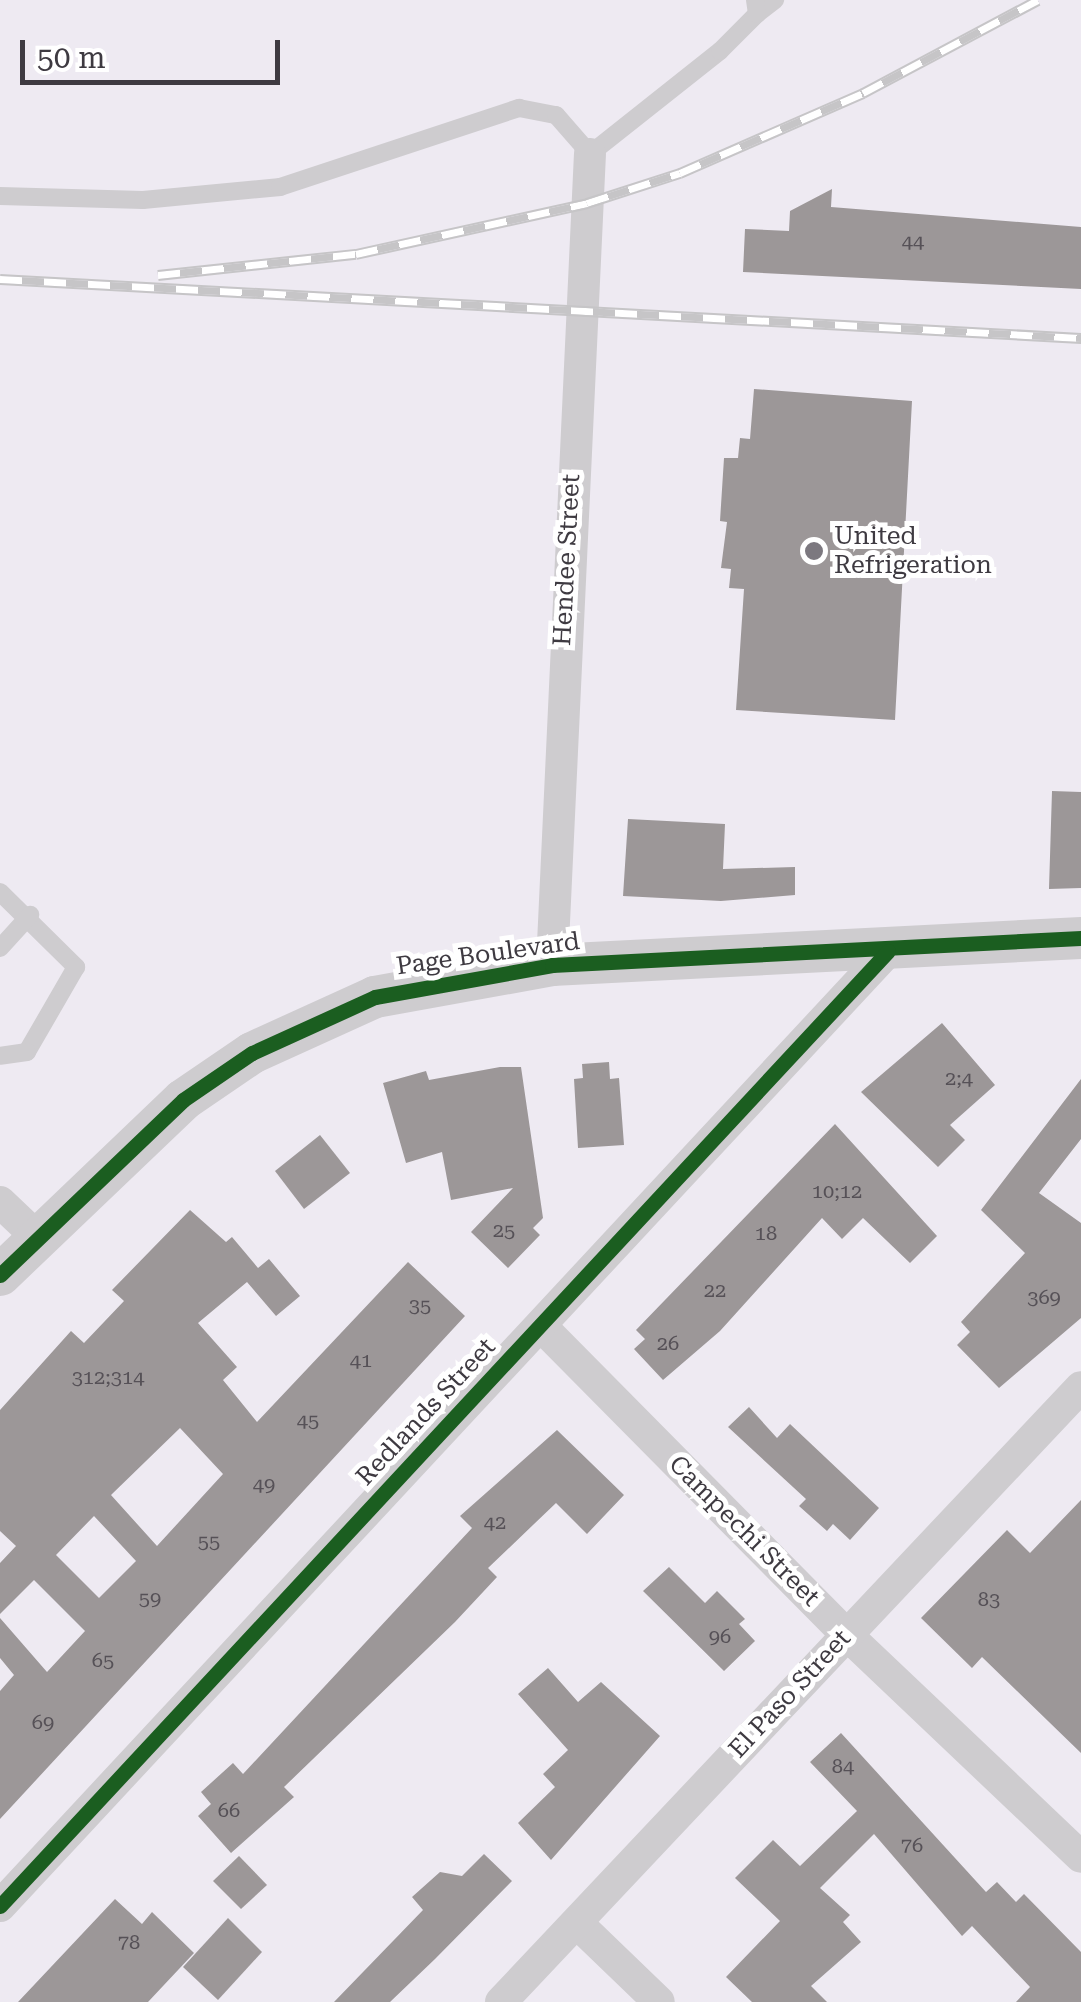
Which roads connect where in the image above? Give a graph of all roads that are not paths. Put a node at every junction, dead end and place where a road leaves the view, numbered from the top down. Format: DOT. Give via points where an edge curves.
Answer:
graph roads {
  1 [pos="775,0"];
  2 [pos="756,7"];
  3 [pos="590,154"];
  4 [pos="0,196"];
  5 [pos="0,892"];
  6 [pos="30,916"];
  7 [pos="1081,938"];
  8 [pos="0,948"];
  9 [pos="888,951"];
  10 [pos="552,965"];
  11 [pos="0,1056"];
  12 [pos="0,1202"];
  13 [pos="36,1236"];
  14 [pos="0,1275"];
  15 [pos="540,1326"];
  16 [pos="1081,1387"];
  17 [pos="845,1634"];
  18 [pos="1081,1856"];
  19 [pos="0,1906"];
  20 [pos="578,1924"];
  21 [pos="501,2002"];
  22 [pos="659,2002"];
  1 -- 2 [label="lane"];
  2 -- 3 [label="lane"];
  3 -- 4 [label="lane" via="556,115 519,108 280,187 143,200"];
  3 -- 10 [label="street, Hendee Street"];
  5 -- 6 [label="lane"];
  6 -- 8 [label="lane"];
  6 -- 11 [label="lane" via="70,956 74,981 27,1052"];
  7 -- 9 [label="street, Page Boulevard"];
  9 -- 10 [label="street, Page Boulevard"];
  9 -- 15 [label="street, Redlands Street"];
  10 -- 13 [label="street, Page Boulevard" via="375,997 252,1053 110,1163"];
  12 -- 13 [label="street"];
  13 -- 14 [label="street, Page Boulevard"];
  15 -- 17 [label="street, Campechi Street"];
  15 -- 19 [label="street, Redlands Street"];
  16 -- 17 [label="street, El Paso Street"];
  17 -- 18 [label="street, Campechi Street"];
  17 -- 20 [label="street, El Paso Street"];
  20 -- 21 [label="street, El Paso Street"];
  20 -- 22 [label="street"];
}
